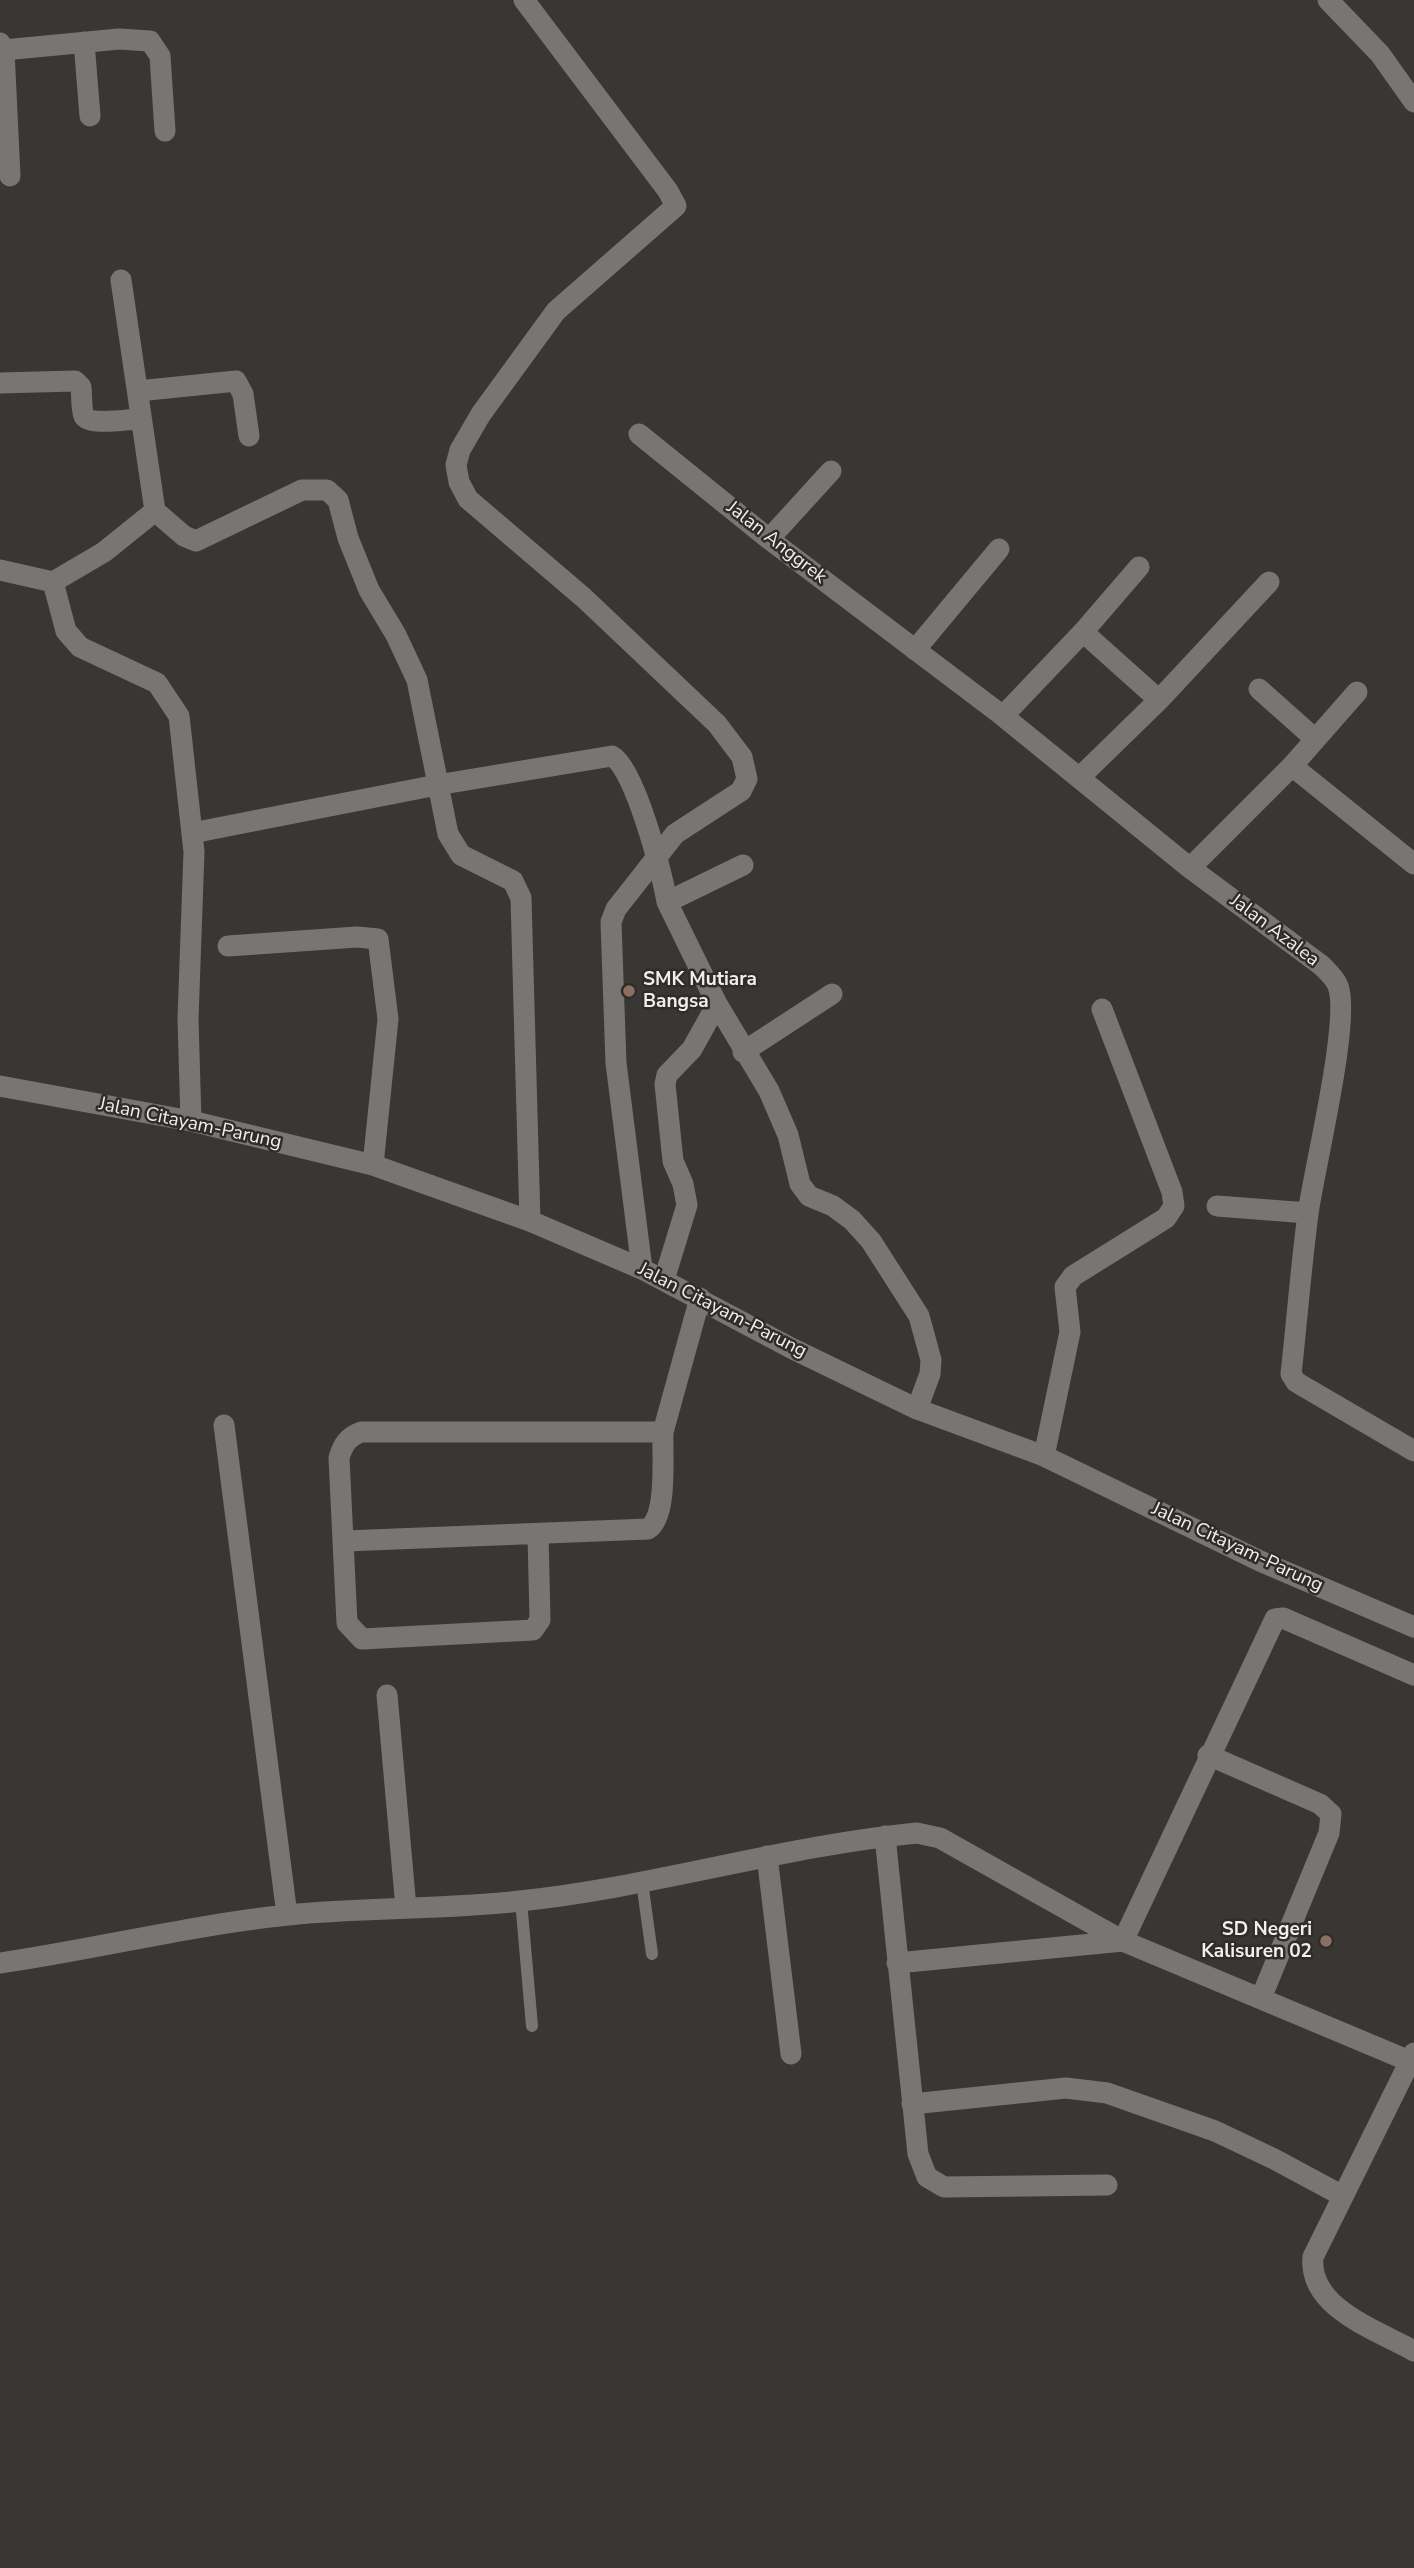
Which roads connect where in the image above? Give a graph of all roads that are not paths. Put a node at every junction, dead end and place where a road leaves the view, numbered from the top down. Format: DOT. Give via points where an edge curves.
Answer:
graph roads {
  1 [pos="524,0"];
  2 [pos="1328,0"];
  3 [pos="84,42"];
  4 [pos="2,47"];
  5 [pos="1414,102"];
  6 [pos="90,116"];
  7 [pos="165,131"];
  8 [pos="10,176"];
  9 [pos="121,280"];
  10 [pos="0,383"];
  11 [pos="138,391"];
  12 [pos="140,419"];
  13 [pos="639,434"];
  14 [pos="249,436"];
  15 [pos="831,471"];
  16 [pos="155,510"];
  17 [pos="769,539"];
  18 [pos="999,549"];
  19 [pos="1139,567"];
  20 [pos="0,570"];
  21 [pos="53,582"];
  22 [pos="1269,582"];
  23 [pos="1083,632"];
  24 [pos="915,650"];
  25 [pos="1258,689"];
  26 [pos="1357,692"];
  27 [pos="1159,700"];
  28 [pos="1003,716"];
  29 [pos="1314,738"];
  30 [pos="1292,766"];
  31 [pos="1079,778"];
  32 [pos="437,785"];
  33 [pos="192,833"];
  34 [pos="657,855"];
  35 [pos="1414,864"];
  36 [pos="743,865"];
  37 [pos="1190,868"];
  38 [pos="667,902"];
  39 [pos="228,946"];
  40 [pos="832,993"];
  41 [pos="717,1004"];
  42 [pos="1102,1009"];
  43 [pos="743,1052"];
  44 [pos="0,1086"];
  45 [pos="191,1121"];
  46 [pos="373,1165"];
  47 [pos="1217,1206"];
  48 [pos="1308,1213"];
  49 [pos="530,1221"];
  50 [pos="642,1269"];
  51 [pos="664,1280"];
  52 [pos="700,1298"];
  53 [pos="917,1409"];
  54 [pos="224,1426"];
  55 [pos="663,1432"];
  56 [pos="1414,1448"];
  57 [pos="1044,1456"];
  58 [pos="538,1534"];
  59 [pos="345,1541"];
  60 [pos="1414,1627"];
  61 [pos="1414,1675"];
  62 [pos="387,1695"];
  63 [pos="1208,1755"];
  64 [pos="885,1836"];
  65 [pos="767,1856"];
  66 [pos="642,1882"];
  67 [pos="521,1901"];
  68 [pos="406,1908"];
  69 [pos="287,1915"];
  70 [pos="1122,1941"];
  71 [pos="652,1954"];
  72 [pos="0,1963"];
  73 [pos="897,1963"];
  74 [pos="1261,1998"];
  75 [pos="532,2026"];
  76 [pos="791,2054"];
  77 [pos="1413,2059"];
  78 [pos="912,2104"];
  79 [pos="1107,2185"];
  80 [pos="1341,2195"];
  81 [pos="1414,2351"];
  1 -- 34 [label="street" via="676,206 539,331 460,450 456,474 468,499 584,598 717,723 742,757 747,779 741,791 675,834"];
  2 -- 5 [label="street" via="1380,54"];
  3 -- 4 [label="street"];
  3 -- 6 [label="street"];
  3 -- 7 [label="street" via="137,38 154,45 160,56"];
  4 -- 8 [label="street"];
  9 -- 11 [label="street"];
  10 -- 12 [label="street" via="75,382 81,387 87,419"];
  11 -- 12 [label="street"];
  11 -- 14 [label="street" via="236,381 243,394"];
  12 -- 16 [label="street"];
  13 -- 17 [label="street, Jalan Anggrek"];
  15 -- 17 [label="street"];
  16 -- 21 [label="street" via="104,552"];
  16 -- 32 [label="street" via="196,541 302,490 319,488 333,493 369,590 417,680"];
  17 -- 24 [label="street, Jalan Anggrek"];
  18 -- 24 [label="street"];
  19 -- 23 [label="street"];
  20 -- 21 [label="street"];
  21 -- 33 [label="street" via="66,631 80,647 157,683 172,702 179,716"];
  22 -- 27 [label="street"];
  23 -- 27 [label="street"];
  23 -- 28 [label="street"];
  24 -- 28 [label="street, Jalan Azalea"];
  25 -- 29 [label="street"];
  26 -- 29 [label="street"];
  27 -- 31 [label="street"];
  28 -- 31 [label="street, Jalan Azalea"];
  29 -- 30 [label="street"];
  30 -- 35 [label="street"];
  30 -- 37 [label="street"];
  31 -- 37 [label="street, Jalan Azalea"];
  32 -- 33 [label="street"];
  32 -- 34 [label="street" via="612,757 624,767"];
  32 -- 49 [label="street" via="448,834 461,855 513,881 521,898"];
  33 -- 45 [label="street"];
  34 -- 38 [label="street"];
  34 -- 50 [label="street" via="611,922 616,1063"];
  36 -- 38 [label="street"];
  37 -- 48 [label="street, Jalan Azalea" via="1321,965 1339,986 1337,1044"];
  38 -- 41 [label="street"];
  39 -- 46 [label="street" via="378,939 388,1019"];
  40 -- 43 [label="street"];
  41 -- 43 [label="street"];
  41 -- 51 [label="street" via="692,1049 667,1076 673,1161 687,1205"];
  42 -- 57 [label="street" via="1174,1206 1166,1218 1073,1276 1065,1287 1070,1332"];
  43 -- 53 [label="street" via="769,1091 788,1135 800,1185 809,1196 852,1220 871,1241 919,1316 931,1360"];
  44 -- 45 [label="street, Jalan Citayam-Parung"];
  45 -- 46 [label="street, Jalan Citayam-Parung"];
  46 -- 49 [label="street, Jalan Citayam-Parung"];
  47 -- 48 [label="street"];
  48 -- 56 [label="street, Jalan Azalea" via="1292,1378"];
  49 -- 50 [label="street, Jalan Citayam-Parung"];
  50 -- 51 [label="street, Jalan Citayam-Parung"];
  51 -- 52 [label="street, Jalan Citayam-Parung"];
  52 -- 53 [label="street, Jalan Citayam-Parung"];
  52 -- 55 [label="street"];
  53 -- 57 [label="street, Jalan Citayam-Parung"];
  54 -- 69 [label="street"];
  55 -- 58 [label="street" via="661,1512 654,1525 637,1531"];
  55 -- 59 [label="street" via="362,1432 348,1439 339,1458"];
  57 -- 60 [label="street, Jalan Citayam-Parung" via="1260,1561"];
  58 -- 59 [label="street"];
  58 -- 59 [label="street" via="540,1620 533,1630 370,1640 356,1636 348,1623"];
  61 -- 63 [label="street" via="1279,1617"];
  62 -- 68 [label="street"];
  63 -- 70 [label="street"];
  63 -- 74 [label="street" via="1320,1804 1331,1814 1329,1833"];
  64 -- 65 [label="street"];
  64 -- 70 [label="street" via="917,1833 940,1838"];
  64 -- 73 [label="street"];
  65 -- 66 [label="street"];
  65 -- 76 [label="street"];
  66 -- 67 [label="street"];
  66 -- 71 [label="lane"];
  67 -- 68 [label="street"];
  67 -- 75 [label="lane"];
  68 -- 69 [label="street"];
  69 -- 72 [label="street"];
  70 -- 73 [label="street"];
  70 -- 74 [label="street"];
  73 -- 78 [label="street"];
  74 -- 77 [label="street"];
  77 -- 80 [label="street"];
  78 -- 79 [label="street" via="918,2154 934,2183 944,2187"];
  78 -- 80 [label="street" via="1066,2088 1107,2093 1215,2131"];
  80 -- 81 [label="street" via="1313,2257 1314,2278 1332,2304"];
}
